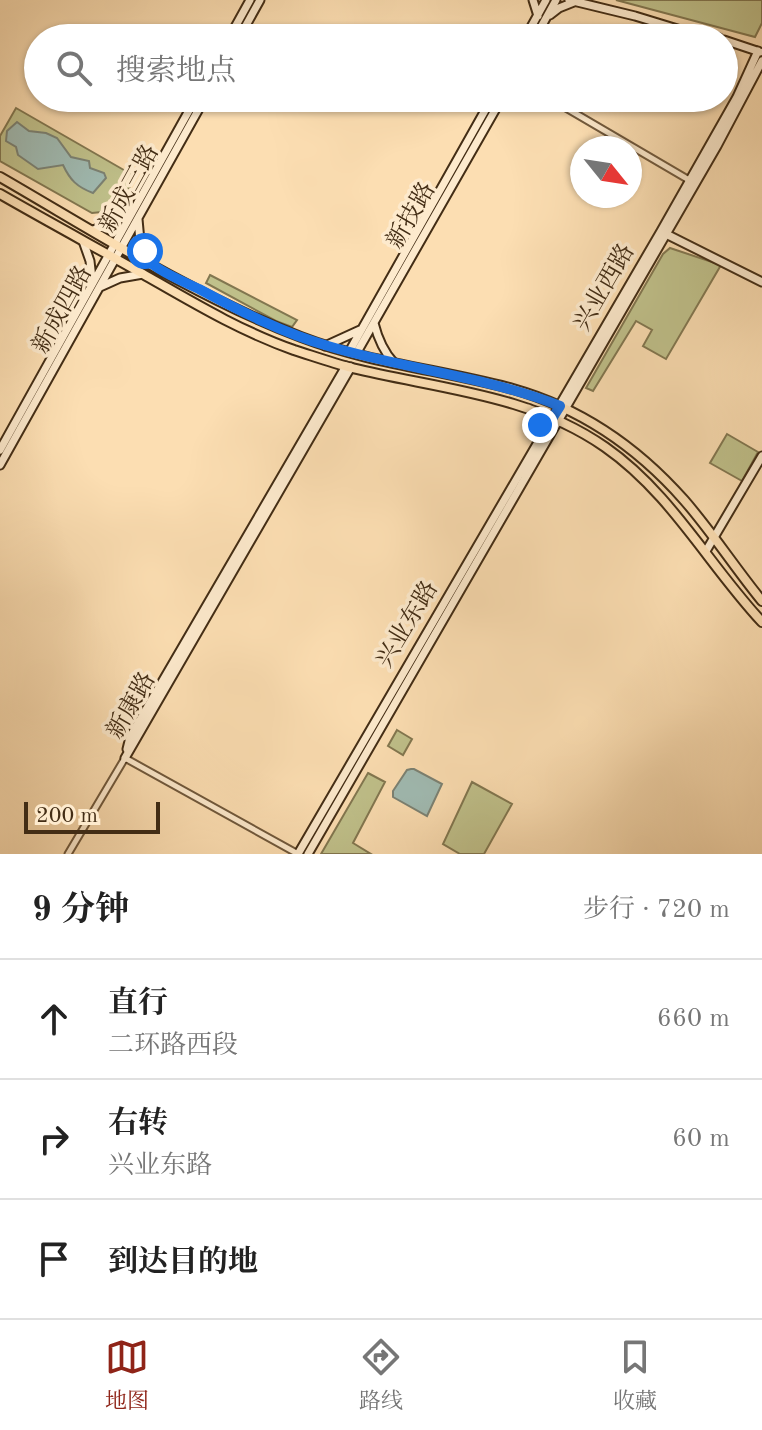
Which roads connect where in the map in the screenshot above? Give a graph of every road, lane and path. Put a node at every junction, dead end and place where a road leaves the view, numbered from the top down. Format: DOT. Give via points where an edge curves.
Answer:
graph roads {
  1 [pos="250,0"];
  2 [pos="260,0"];
  3 [pos="533,0"];
  4 [pos="546,0"];
  5 [pos="556,0"];
  6 [pos="569,0"];
  7 [pos="587,0"];
  8 [pos="578,2"];
  9 [pos="542,18"];
  10 [pos="237,24"];
  11 [pos="247,24"];
  12 [pos="537,24"];
  13 [pos="540,24"];
  14 [pos="661,24"];
  15 [pos="673,24"];
  16 [pos="738,46"];
  17 [pos="760,55"];
  18 [pos="738,95"];
  19 [pos="738,102"];
  20 [pos="189,112"];
  21 [pos="197,112"];
  22 [pos="484,112"];
  23 [pos="494,112"];
  24 [pos="573,112"];
  25 [pos="728,112"];
  26 [pos="733,112"];
  27 [pos="0,177"];
  28 [pos="689,180"];
  29 [pos="0,194"];
  30 [pos="136,214"];
  31 [pos="93,230"];
  32 [pos="663,232"];
  33 [pos="83,241"];
  34 [pos="118,245"];
  35 [pos="111,257"];
  36 [pos="151,263"];
  37 [pos="143,274"];
  38 [pos="762,282"];
  39 [pos="95,286"];
  40 [pos="374,322"];
  41 [pos="362,329"];
  42 [pos="325,346"];
  43 [pos="352,353"];
  44 [pos="394,363"];
  45 [pos="349,367"];
  46 [pos="563,407"];
  47 [pos="528,408"];
  48 [pos="556,419"];
  49 [pos="543,433"];
  50 [pos="0,450"];
  51 [pos="762,456"];
  52 [pos="0,465"];
  53 [pos="714,539"];
  54 [pos="706,551"];
  55 [pos="762,601"];
  56 [pos="762,622"];
  57 [pos="125,758"];
  58 [pos="68,854"];
  59 [pos="298,854"];
  60 [pos="308,854"];
  1 -- 10 [label="street"];
  2 -- 11 [label="street"];
  3 -- 9 [label="street"];
  4 -- 9 [label="street"];
  5 -- 9 [label="street"];
  6 -- 8 [label="street"];
  7 -- 15 [label="street"];
  8 -- 9 [label="street"];
  8 -- 14 [label="street"];
  9 -- 12 [label="street"];
  9 -- 13 [label="street"];
  16 -- 17 [label="street"];
  17 -- 18 [label="street, 兴业西路"];
  17 -- 19 [label="street, 兴业西路"];
  20 -- 30 [label="street, 新成三路"];
  21 -- 30 [label="street, 新成三路"];
  22 -- 41 [label="street, 新技路"];
  23 -- 40 [label="street, 新技路"];
  24 -- 28 [label="street"];
  25 -- 28 [label="street, 兴业西路"];
  26 -- 32 [label="street, 兴业西路"];
  27 -- 31 [label="main road"];
  28 -- 32 [label="street, 兴业西路"];
  29 -- 33 [label="main road"];
  30 -- 31 [label="street"];
  30 -- 34 [label="street, 新成三路"];
  30 -- 36 [label="street" via="140,241"];
  31 -- 34 [label="main road"];
  32 -- 38 [label="street"];
  32 -- 46 [label="street, 兴业西路"];
  33 -- 35 [label="main road"];
  33 -- 39 [label="street"];
  34 -- 35 [label="street, 新成三路"];
  34 -- 36 [label="main road"];
  35 -- 37 [label="main road"];
  35 -- 39 [label="street, 新成四路"];
  36 -- 42 [label="main road" via="244,313"];
  37 -- 39 [label="street"];
  37 -- 45 [label="main road" via="240,328"];
  39 -- 50 [label="street, 新成四路"];
  39 -- 52 [label="street, 新成四路"];
  40 -- 43 [label="street, 新技路"];
  40 -- 44 [label="street" via="378,341"];
  41 -- 42 [label="street"];
  41 -- 43 [label="street, 新技路"];
  42 -- 43 [label="main road"];
  43 -- 44 [label="main road"];
  44 -- 46 [label="main road" via="494,384"];
  45 -- 47 [label="main road"];
  45 -- 57 [label="street, 新康路" via="130,737"];
  46 -- 48 [label="street, 兴业西路"];
  46 -- 53 [label="main road" via="625,444 684,501"];
  47 -- 48 [label="main road"];
  47 -- 49 [label="main road"];
  48 -- 49 [label="street, 兴业东路"];
  48 -- 54 [label="main road" via="605,447 649,484"];
  48 -- 60 [label="street, 兴业东路"];
  49 -- 59 [label="street, 兴业东路"];
  51 -- 53 [label="street"];
  53 -- 54 [label="street"];
  53 -- 55 [label="main road"];
  54 -- 56 [label="main road"];
  57 -- 58 [label="street"];
  57 -- 59 [label="street"];
}
